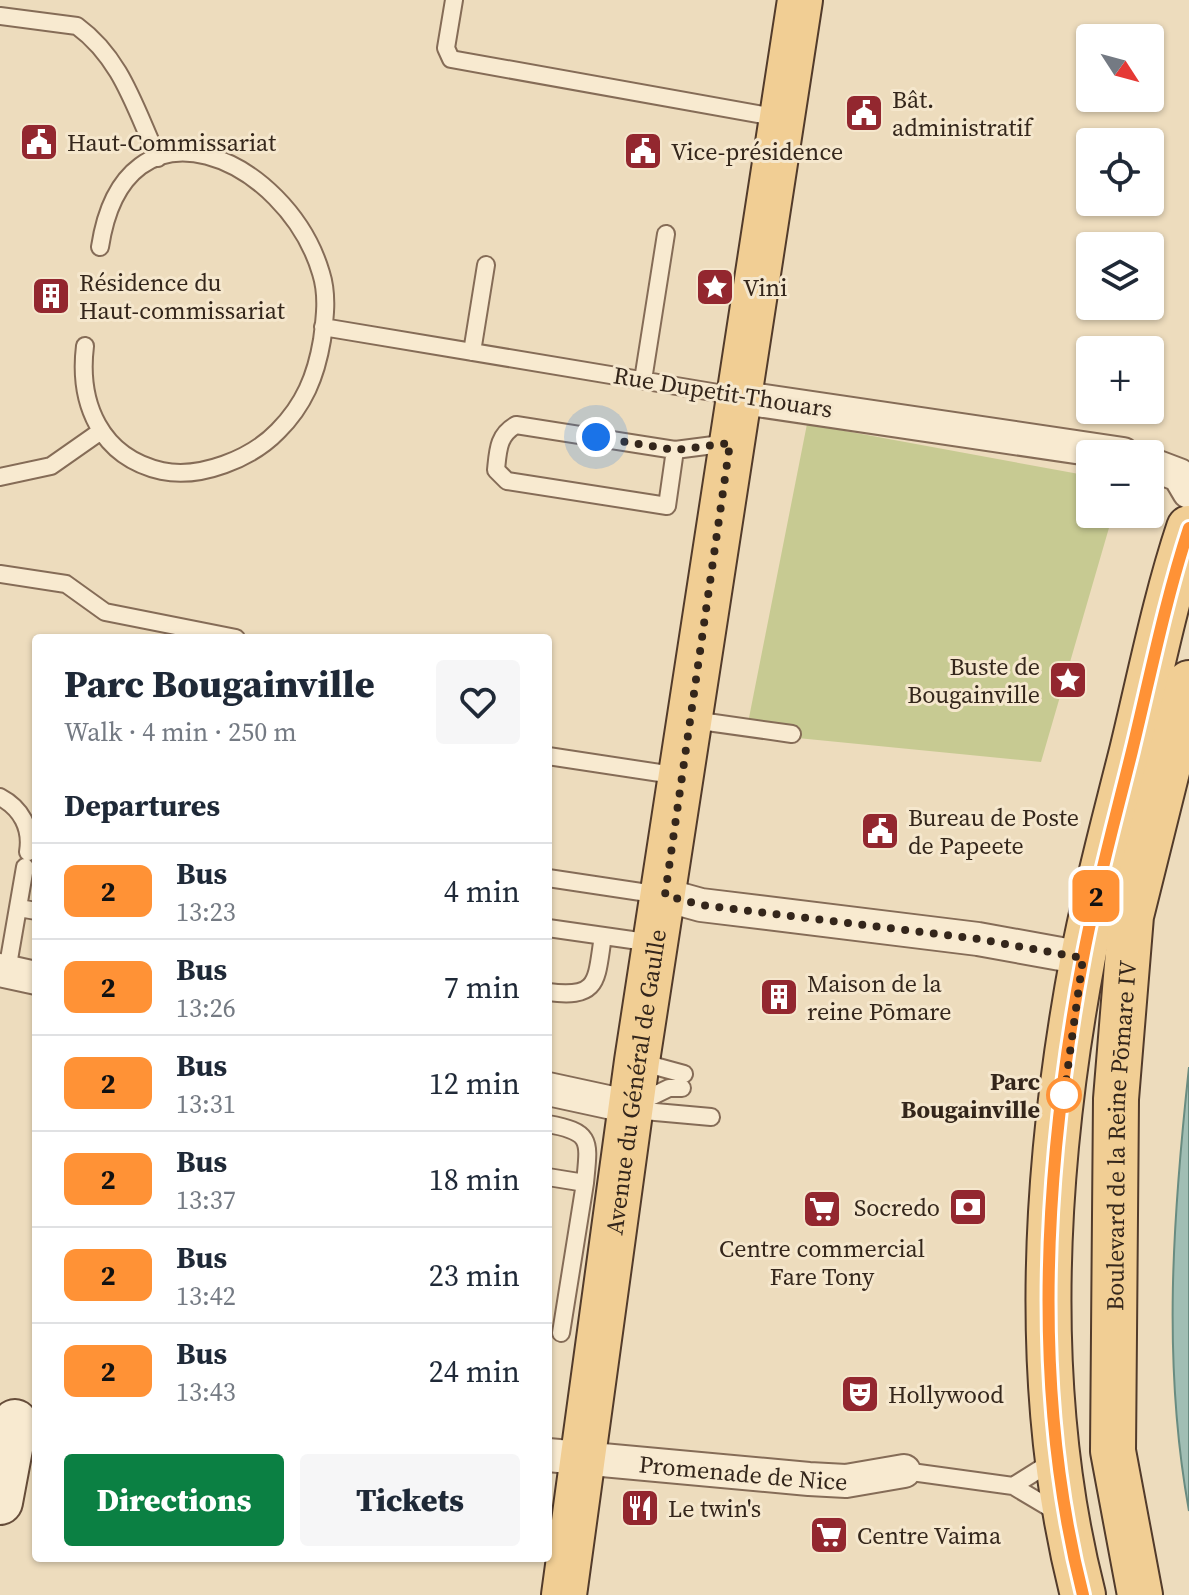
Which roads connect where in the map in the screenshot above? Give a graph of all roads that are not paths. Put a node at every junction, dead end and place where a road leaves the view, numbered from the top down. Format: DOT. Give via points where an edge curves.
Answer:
graph roads {
  1 [pos="454,0"];
  2 [pos="800,0"];
  3 [pos="0,16"];
  4 [pos="780,118"];
  5 [pos="158,158"];
  6 [pos="666,234"];
  7 [pos="100,247"];
  8 [pos="486,265"];
  9 [pos="323,327"];
  10 [pos="85,346"];
  11 [pos="472,352"];
  12 [pos="643,380"];
  13 [pos="737,397"];
  14 [pos="101,431"];
  15 [pos="730,443"];
  16 [pos="1076,447"];
  17 [pos="675,450"];
  18 [pos="1164,469"];
  19 [pos="0,477"];
  20 [pos="1189,492"];
  21 [pos="1189,528"];
  22 [pos="0,574"];
  23 [pos="1189,601"];
  24 [pos="216,634"];
  25 [pos="1189,683"];
  26 [pos="691,719"];
  27 [pos="792,734"];
  28 [pos="552,757"];
  29 [pos="682,776"];
  30 [pos="1124,781"];
  31 [pos="1189,784"];
  32 [pos="0,797"];
  33 [pos="552,879"];
  34 [pos="665,895"];
  35 [pos="19,908"];
  36 [pos="32,910"];
  37 [pos="552,929"];
  38 [pos="603,936"];
  39 [pos="657,944"];
  40 [pos="1083,958"];
  41 [pos="14,973"];
  42 [pos="552,992"];
  43 [pos="637,1061"];
  44 [pos="552,1090"];
  45 [pos="1116,1099"];
  46 [pos="630,1108"];
  47 [pos="711,1117"];
  48 [pos="552,1125"];
  49 [pos="552,1178"];
  50 [pos="585,1183"];
  51 [pos="575,1327"];
  52 [pos="13,1425"];
  53 [pos="565,1456"];
  54 [pos="1058,1458"];
  55 [pos="904,1471"];
  56 [pos="1013,1486"];
  57 [pos="0,1502"];
  58 [pos="1067,1519"];
  59 [pos="564,1595"];
  60 [pos="1083,1595"];
  61 [pos="1140,1595"];
  1 -- 4 [label="lane" via="446,48 451,59"];
  2 -- 4 [label="main road, Avenue du Général de Gaulle"];
  3 -- 5 [label="lane" via="77,26 86,33 119,71"];
  4 -- 13 [label="main road, Avenue du Général de Gaulle"];
  5 -- 7 [label="lane" via="134,170 117,190 104,217"];
  5 -- 9 [label="lane" via="212,156 241,167 264,186 316,258 325,289"];
  6 -- 12 [label="lane"];
  8 -- 11 [label="lane"];
  9 -- 11 [label="lane, Rue Dupetit-Thouars"];
  9 -- 14 [label="lane" via="316,372 299,406 273,436 242,456 195,471 164,471 129,458"];
  10 -- 14 [label="lane" via="83,391"];
  11 -- 12 [label="lane, Rue Dupetit-Thouars"];
  12 -- 13 [label="lane, Rue Dupetit-Thouars"];
  13 -- 15 [label="main road, Avenue du Général de Gaulle"];
  13 -- 16 [label="street, Rue Dupetit-Thouars"];
  14 -- 19 [label="lane" via="51,466"];
  15 -- 17 [label="lane"];
  15 -- 26 [label="main road, Avenue du Général de Gaulle"];
  17 -- 17 [label="lane" via="667,506 507,481 496,470 505,431 516,425"];
  18 -- 20 [label="street" via="1179,475"];
  21 -- 30 [label="main road"];
  22 -- 24 [label="lane" via="66,584 105,612"];
  23 -- 30 [label="main road"];
  25 -- 45 [label="main road, Boulevard de la Reine Pōmare IV" via="1131,916"];
  26 -- 27 [label="lane"];
  26 -- 29 [label="main road, Avenue du Général de Gaulle"];
  28 -- 29 [label="lane"];
  29 -- 34 [label="main road, Avenue du Général de Gaulle"];
  30 -- 40 [label="main road"];
  31 -- 45 [label="main road"];
  32 -- 35 [label="lane" via="16,807 28,829"];
  33 -- 34 [label="lane"];
  34 -- 39 [label="main road, Avenue du Général de Gaulle"];
  34 -- 40 [label="street" via="701,905 978,939"];
  35 -- 36 [label="lane"];
  35 -- 41 [label="lane"];
  37 -- 38 [label="lane"];
  38 -- 39 [label="lane"];
  38 -- 42 [label="lane" via="596,979 587,991"];
  39 -- 43 [label="main road, Avenue du Général de Gaulle"];
  40 -- 54 [label="main road" via="1060,1128 1049,1269"];
  43 -- 46 [label="main road, Avenue du Général de Gaulle"];
  43 -- 46 [label="lane" via="683,1081"];
  44 -- 46 [label="street"];
  45 -- 61 [label="main road, Boulevard de la Reine Pōmare IV" via="1113,1451"];
  46 -- 47 [label="lane"];
  46 -- 51 [label="main road, Avenue du Général de Gaulle"];
  48 -- 50 [label="lane" via="576,1129 585,1137"];
  49 -- 50 [label="lane"];
  50 -- 51 [label="lane"];
  51 -- 53 [label="main road, Avenue du Général de Gaulle"];
  52 -- 57 [label="street"];
  53 -- 55 [label="street, Promenade de Nice" via="846,1481"];
  53 -- 59 [label="main road, Avenue du Général de Gaulle"];
  54 -- 56 [label="lane"];
  54 -- 58 [label="main road"];
  55 -- 56 [label="lane"];
  56 -- 58 [label="lane"];
  58 -- 60 [label="main road"];
}
